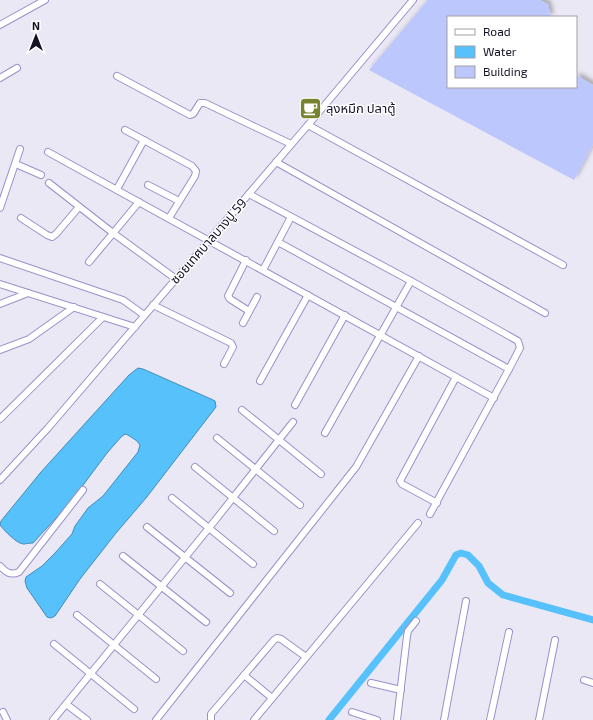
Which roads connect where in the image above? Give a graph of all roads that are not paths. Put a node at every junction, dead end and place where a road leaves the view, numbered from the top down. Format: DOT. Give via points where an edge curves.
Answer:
graph roads {
  1 [pos="45,0"];
  2 [pos="413,0"];
  3 [pos="0,25"];
  4 [pos="17,68"];
  5 [pos="117,76"];
  6 [pos="0,78"];
  7 [pos="308,124"];
  8 [pos="125,130"];
  9 [pos="144,140"];
  10 [pos="291,144"];
  11 [pos="20,149"];
  12 [pos="48,152"];
  13 [pos="276,162"];
  14 [pos="16,164"];
  15 [pos="41,175"];
  16 [pos="49,183"];
  17 [pos="148,185"];
  18 [pos="117,189"];
  19 [pos="249,194"];
  20 [pos="179,201"];
  21 [pos="139,202"];
  22 [pos="79,206"];
  23 [pos="0,208"];
  24 [pos="291,216"];
  25 [pos="21,218"];
  26 [pos="169,218"];
  27 [pos="113,233"];
  28 [pos="209,240"];
  29 [pos="278,242"];
  30 [pos="0,258"];
  31 [pos="246,260"];
  32 [pos="89,262"];
  33 [pos="563,265"];
  34 [pos="263,270"];
  35 [pos="176,279"];
  36 [pos="411,281"];
  37 [pos="0,284"];
  38 [pos="28,293"];
  39 [pos="308,295"];
  40 [pos="257,297"];
  41 [pos="0,304"];
  42 [pos="153,306"];
  43 [pos="397,307"];
  44 [pos="74,308"];
  45 [pos="249,311"];
  46 [pos="545,313"];
  47 [pos="144,315"];
  48 [pos="345,315"];
  49 [pos="103,317"];
  50 [pos="243,323"];
  51 [pos="135,327"];
  52 [pos="380,336"];
  53 [pos="0,350"];
  54 [pos="419,356"];
  55 [pos="224,364"];
  56 [pos="509,369"];
  57 [pos="456,377"];
  58 [pos="260,381"];
  59 [pos="494,398"];
  60 [pos="294,405"];
  61 [pos="242,410"];
  62 [pos="0,419"];
  63 [pos="293,422"];
  64 [pos="326,433"];
  65 [pos="217,438"];
  66 [pos="279,439"];
  67 [pos="195,467"];
  68 [pos="256,469"];
  69 [pos="321,474"];
  70 [pos="0,480"];
  71 [pos="83,490"];
  72 [pos="172,498"];
  73 [pos="232,498"];
  74 [pos="437,503"];
  75 [pos="300,505"];
  76 [pos="430,514"];
  77 [pos="418,523"];
  78 [pos="147,527"];
  79 [pos="209,528"];
  80 [pos="274,531"];
  81 [pos="123,556"];
  82 [pos="185,557"];
  83 [pos="253,564"];
  84 [pos="0,566"];
  85 [pos="100,584"];
  86 [pos="161,586"];
  87 [pos="230,593"];
  88 [pos="466,602"];
  89 [pos="77,615"];
  90 [pos="138,615"];
  91 [pos="416,621"];
  92 [pos="206,622"];
  93 [pos="509,632"];
  94 [pos="555,640"];
  95 [pos="54,644"];
  96 [pos="114,644"];
  97 [pos="183,651"];
  98 [pos="306,657"];
  99 [pos="90,674"];
  100 [pos="244,675"];
  101 [pos="156,679"];
  102 [pos="584,680"];
  103 [pos="371,683"];
  104 [pos="593,683"];
  105 [pos="401,690"];
  106 [pos="272,698"];
  107 [pos="66,704"];
  108 [pos="134,709"];
  109 [pos="3,712"];
  110 [pos="352,712"];
  111 [pos="7,720"];
  112 [pos="53,720"];
  113 [pos="87,720"];
  114 [pos="156,720"];
  115 [pos="211,720"];
  116 [pos="254,720"];
  117 [pos="377,720"];
  118 [pos="397,720"];
  119 [pos="444,720"];
  120 [pos="490,720"];
  121 [pos="539,720"];
  1 -- 3 [label="street"];
  2 -- 7 [label="street, ซอยเทศบาลบางปู 59"];
  4 -- 6 [label="street"];
  5 -- 10 [label="street" via="190,115 200,103 205,103"];
  7 -- 10 [label="street, ซอยเทศบาลบางปู 59"];
  7 -- 33 [label="street"];
  8 -- 9 [label="street"];
  9 -- 18 [label="street"];
  9 -- 20 [label="street" via="195,168 196,173"];
  10 -- 13 [label="street, ซอยเทศบาลบางปู 59"];
  11 -- 14 [label="street"];
  12 -- 18 [label="street"];
  13 -- 19 [label="street, ซอยเทศบาลบางปู 59"];
  13 -- 46 [label="street"];
  14 -- 15 [label="street"];
  14 -- 23 [label="street"];
  16 -- 22 [label="street"];
  17 -- 20 [label="street"];
  18 -- 21 [label="street"];
  19 -- 24 [label="street"];
  19 -- 28 [label="street, ซอยเทศบาลบางปู 59"];
  20 -- 26 [label="street"];
  21 -- 26 [label="street"];
  21 -- 27 [label="street"];
  22 -- 25 [label="street" via="52,236"];
  22 -- 27 [label="street"];
  24 -- 29 [label="street"];
  24 -- 36 [label="street"];
  26 -- 28 [label="street"];
  27 -- 32 [label="street"];
  27 -- 35 [label="street"];
  28 -- 31 [label="street"];
  28 -- 35 [label="street, ซอยเทศบาลบางปู 59"];
  29 -- 34 [label="street"];
  29 -- 43 [label="street"];
  30 -- 47 [label="street" via="123,300"];
  31 -- 34 [label="street"];
  31 -- 45 [label="street" via="228,296"];
  34 -- 39 [label="street"];
  35 -- 42 [label="street, ซอยเทศบาลบางปู 59"];
  36 -- 43 [label="street"];
  36 -- 56 [label="street" via="518,341 520,348"];
  37 -- 38 [label="street"];
  38 -- 41 [label="street"];
  38 -- 44 [label="street"];
  39 -- 48 [label="street"];
  39 -- 58 [label="street"];
  40 -- 45 [label="street"];
  42 -- 47 [label="street, ซอยเทศบาลบางปู 59"];
  42 -- 55 [label="street" via="231,343 233,348"];
  43 -- 52 [label="street"];
  43 -- 56 [label="street"];
  44 -- 49 [label="street"];
  44 -- 53 [label="street" via="29,339"];
  45 -- 50 [label="street"];
  47 -- 51 [label="street, ซอยเทศบาลบางปู 59"];
  48 -- 52 [label="street"];
  48 -- 60 [label="street"];
  49 -- 51 [label="street"];
  49 -- 62 [label="street"];
  51 -- 70 [label="street, ซอยเทศบาลบางปู 59"];
  52 -- 54 [label="street"];
  52 -- 64 [label="street"];
  54 -- 57 [label="street"];
  54 -- 114 [label="street" via="356,467"];
  56 -- 59 [label="street"];
  57 -- 59 [label="street"];
  57 -- 74 [label="street" via="400,480 402,484"];
  59 -- 74 [label="street"];
  61 -- 66 [label="street"];
  63 -- 66 [label="street"];
  65 -- 68 [label="street"];
  66 -- 68 [label="street"];
  66 -- 69 [label="street"];
  67 -- 73 [label="street"];
  68 -- 73 [label="street"];
  68 -- 75 [label="street"];
  71 -- 84 [label="street" via="19,572 10,574"];
  72 -- 79 [label="street"];
  73 -- 79 [label="street"];
  73 -- 80 [label="street"];
  74 -- 76 [label="street"];
  77 -- 98 [label="street"];
  78 -- 82 [label="street"];
  79 -- 82 [label="street"];
  79 -- 83 [label="street"];
  81 -- 86 [label="street"];
  82 -- 86 [label="street"];
  82 -- 87 [label="street"];
  85 -- 90 [label="street"];
  86 -- 90 [label="street"];
  86 -- 92 [label="street"];
  88 -- 119 [label="street"];
  89 -- 96 [label="street"];
  90 -- 96 [label="street"];
  90 -- 97 [label="street"];
  91 -- 105 [label="street" via="408,631"];
  93 -- 120 [label="street"];
  94 -- 121 [label="street"];
  95 -- 99 [label="street"];
  96 -- 99 [label="street"];
  96 -- 101 [label="street"];
  98 -- 100 [label="street" via="277,638"];
  98 -- 106 [label="street"];
  99 -- 107 [label="street"];
  99 -- 108 [label="street"];
  100 -- 106 [label="street"];
  100 -- 115 [label="street" via="211,714"];
  102 -- 104 [label="street"];
  103 -- 105 [label="street"];
  105 -- 118 [label="street"];
  106 -- 116 [label="street"];
  107 -- 112 [label="street"];
  107 -- 113 [label="street"];
  109 -- 111 [label="street"];
  110 -- 117 [label="street"];
}
